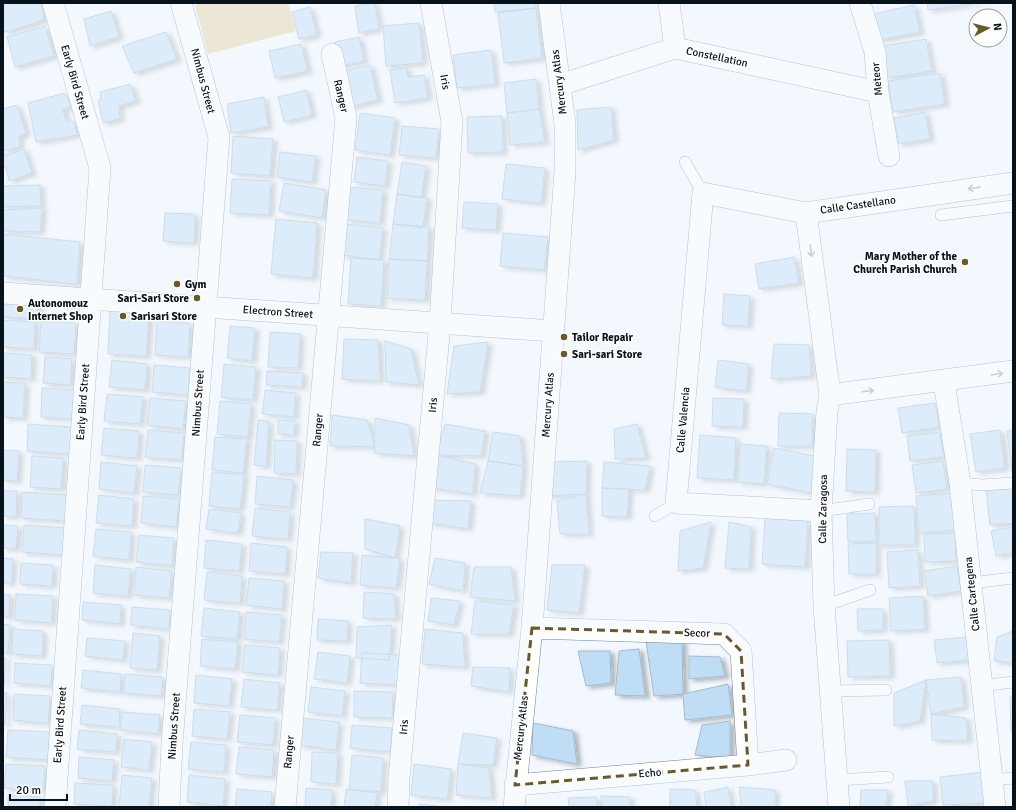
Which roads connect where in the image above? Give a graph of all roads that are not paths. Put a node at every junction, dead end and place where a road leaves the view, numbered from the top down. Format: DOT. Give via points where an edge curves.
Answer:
graph roads {
  1 [pos="53,3"];
  2 [pos="181,3"];
  3 [pos="431,3"];
  4 [pos="549,3"];
  5 [pos="669,3"];
  6 [pos="860,3"];
  7 [pos="675,48"];
  8 [pos="332,54"];
  9 [pos="560,85"];
  10 [pos="878,92"];
  11 [pos="889,156"];
  12 [pos="685,162"];
  13 [pos="1013,183"];
  14 [pos="703,193"];
  15 [pos="1013,206"];
  16 [pos="806,213"];
  17 [pos="941,215"];
  18 [pos="3,293"];
  19 [pos="91,299"];
  20 [pos="206,307"];
  21 [pos="328,316"];
  22 [pos="440,323"];
  23 [pos="553,331"];
  24 [pos="1013,371"];
  25 [pos="944,382"];
  26 [pos="830,395"];
  27 [pos="960,483"];
  28 [pos="1013,483"];
  29 [pos="676,503"];
  30 [pos="869,504"];
  31 [pos="821,511"];
  32 [pos="654,516"];
  33 [pos="1013,578"];
  34 [pos="971,583"];
  35 [pos="870,590"];
  36 [pos="824,606"];
  37 [pos="532,628"];
  38 [pos="1013,682"];
  39 [pos="981,686"];
  40 [pos="886,690"];
  41 [pos="831,691"];
  42 [pos="786,760"];
  43 [pos="748,765"];
  44 [pos="888,777"];
  45 [pos="1013,778"];
  46 [pos="837,780"];
  47 [pos="992,780"];
  48 [pos="515,784"];
  49 [pos="55,807"];
  50 [pos="170,807"];
  51 [pos="285,807"];
  52 [pos="398,807"];
  53 [pos="514,807"];
  54 [pos="839,807"];
  55 [pos="995,807"];
  1 -- 19 [label="street, Early Bird Street" via="100,168"];
  2 -- 20 [label="street, Nimbus Street" via="219,137"];
  3 -- 22 [label="street, Iris" via="452,122"];
  4 -- 9 [label="street, Mercury Atlas"];
  5 -- 7 [label="street"];
  6 -- 10 [label="street, Meteor" via="875,52"];
  7 -- 9 [label="street, Constellation"];
  7 -- 10 [label="street, Constellation"];
  8 -- 21 [label="street, Ranger" via="346,118"];
  9 -- 23 [label="street, Mercury Atlas" via="565,124 565,172"];
  10 -- 11 [label="street, Meteor"];
  12 -- 14 [label="lane"];
  13 -- 16 [label="street, Calle Castellano, one-way"];
  14 -- 16 [label="street, Calle Castellano"];
  14 -- 29 [label="street, Calle Valencia"];
  15 -- 17 [label="lane"];
  16 -- 26 [label="street, Calle Zaragosa, one-way"];
  18 -- 19 [label="street, Electron Street"];
  19 -- 20 [label="street, Electron Street"];
  19 -- 49 [label="street, Early Bird Street"];
  20 -- 21 [label="street, Electron Street"];
  20 -- 50 [label="street, Nimbus Street" via="172,744"];
  21 -- 22 [label="street, Electron Street"];
  21 -- 51 [label="street, Ranger"];
  22 -- 23 [label="street, Electron Street"];
  22 -- 52 [label="street, Iris"];
  23 -- 37 [label="street, Mercury Atlas"];
  25 -- 24 [label="street, one-way"];
  26 -- 25 [label="street, one-way"];
  25 -- 27 [label="street, Calle Cartegena"];
  26 -- 31 [label="street, Calle Zaragosa"];
  27 -- 28 [label="lane"];
  27 -- 34 [label="street, Calle Cartegena"];
  29 -- 31 [label="street"];
  29 -- 32 [label="lane"];
  30 -- 31 [label="lane"];
  31 -- 36 [label="street, Calle Zaragosa"];
  33 -- 34 [label="lane"];
  34 -- 39 [label="street, Calle Cartegena"];
  35 -- 36 [label="lane"];
  36 -- 41 [label="street, Calle Zaragosa"];
  37 -- 43 [label="street, Secor" via="724,634 741,651"];
  37 -- 48 [label="street, Mercury Atlas"];
  38 -- 39 [label="lane"];
  39 -- 47 [label="street, Calle Cartegena"];
  40 -- 41 [label="lane"];
  41 -- 46 [label="street, Calle Zaragosa"];
  42 -- 43 [label="street, Echo"];
  43 -- 48 [label="street, Echo"];
  44 -- 46 [label="lane"];
  45 -- 47 [label="lane"];
  46 -- 54 [label="street, Calle Zaragosa"];
  47 -- 55 [label="street, Calle Cartegena"];
  48 -- 53 [label="street, Mercury Atlas"];
}
